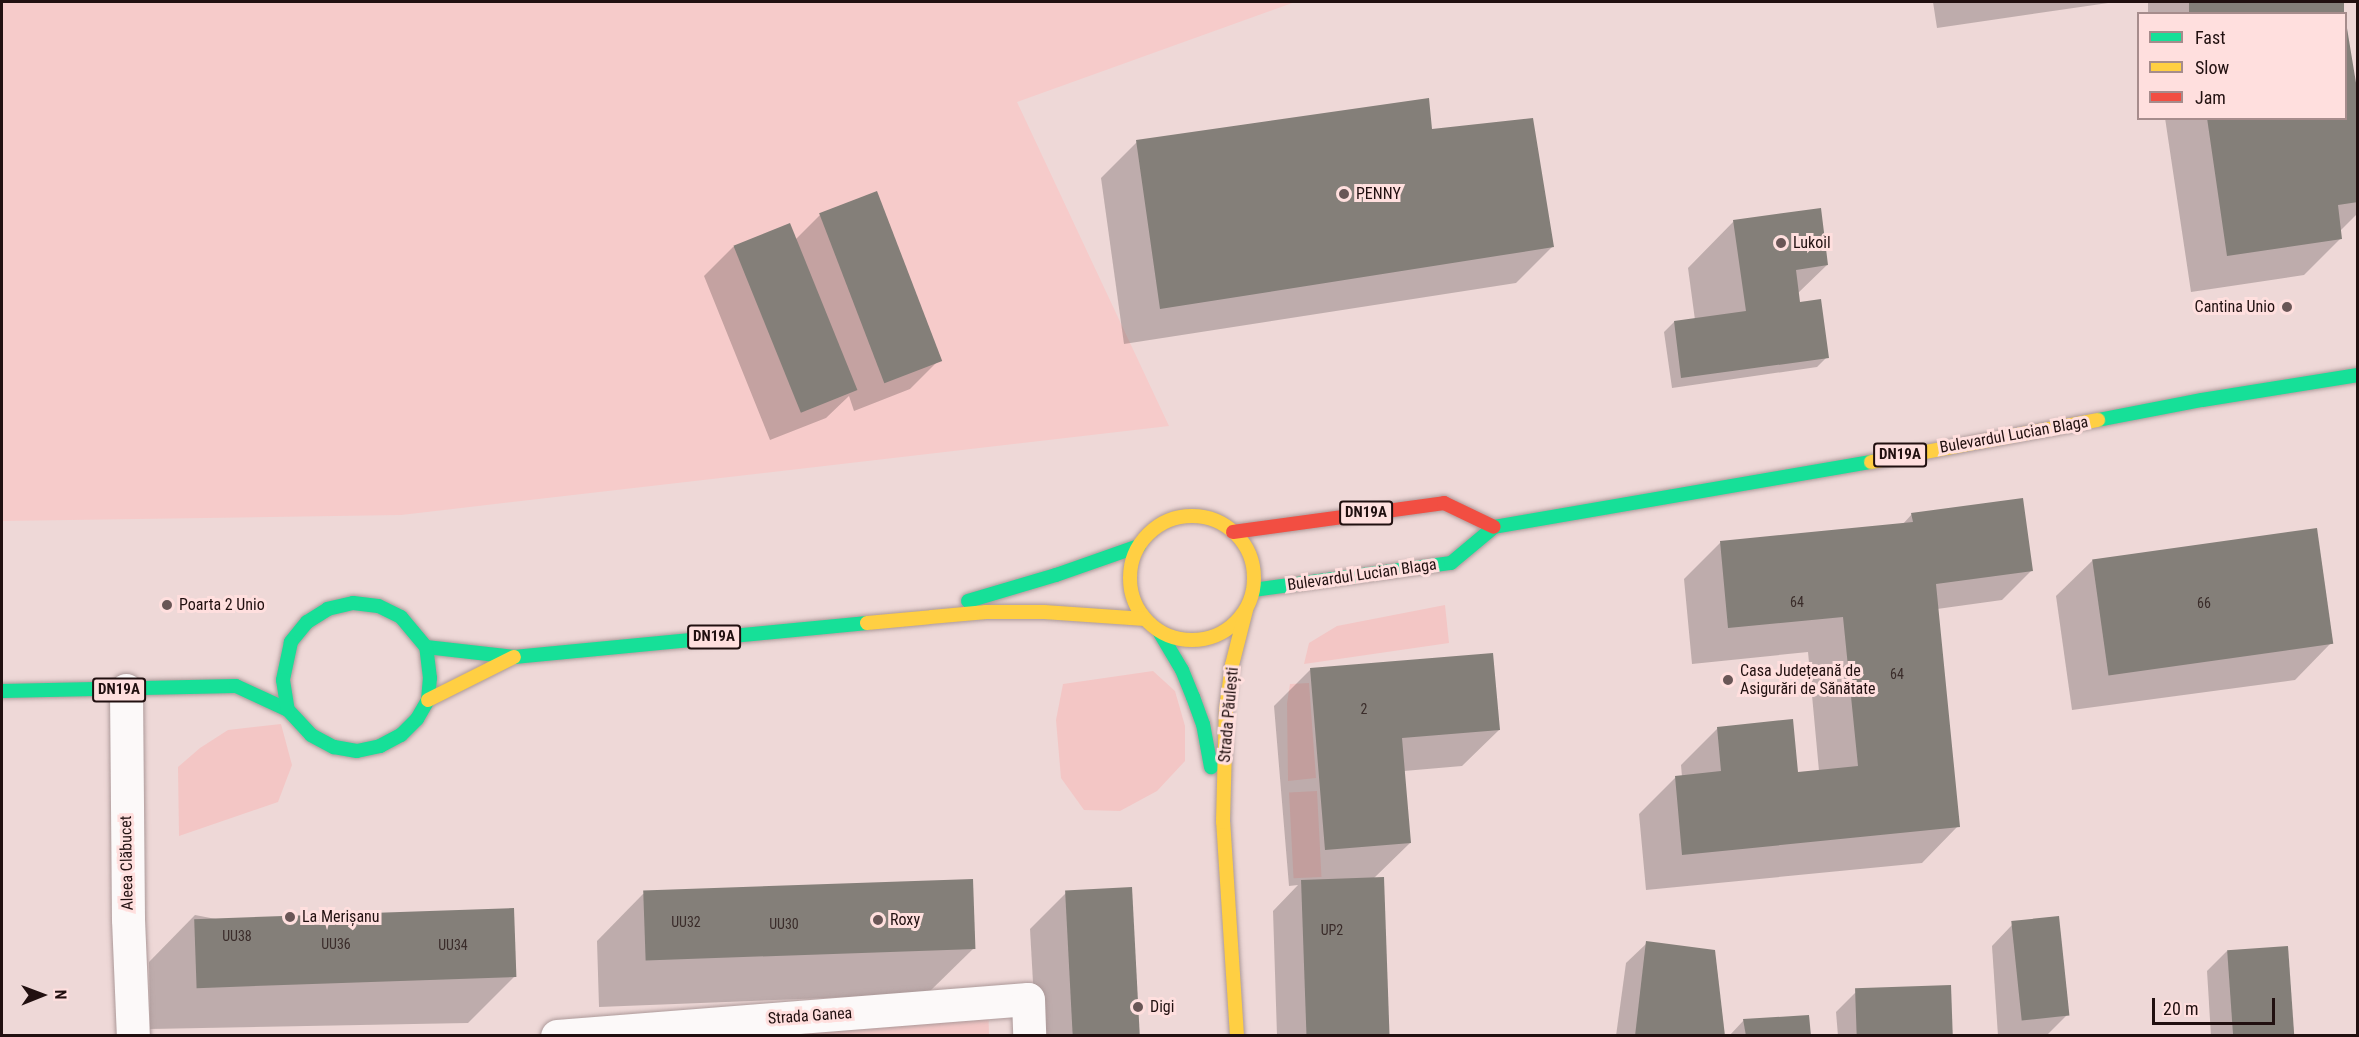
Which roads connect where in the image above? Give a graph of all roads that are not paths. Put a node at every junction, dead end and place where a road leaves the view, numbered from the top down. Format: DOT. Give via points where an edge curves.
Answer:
graph roads {
  1 [pos="2358,375"];
  2 [pos="1494,527"];
  3 [pos="1233,531"];
  4 [pos="1139,546"];
  5 [pos="1253,590"];
  6 [pos="1246,610"];
  7 [pos="914,617"];
  8 [pos="1145,619"];
  9 [pos="1160,633"];
  10 [pos="426,646"];
  11 [pos="288,652"];
  12 [pos="514,657"];
  13 [pos="270,663"];
  14 [pos="253,674"];
  15 [pos="236,686"];
  16 [pos="126,690"];
  17 [pos="2,692"];
  18 [pos="428,699"];
  19 [pos="288,710"];
  20 [pos="1223,822"];
  21 [pos="133,1035"];
  22 [pos="557,1035"];
  23 [pos="1029,1035"];
  24 [pos="1237,1035"];
  1 -- 2 [label="main road, Bulevardul Lucian Blaga / DN19A"];
  2 -- 3 [label="main road, DN19A" via="1444,503"];
  2 -- 5 [label="main road, Bulevardul Lucian Blaga" via="1451,563"];
  3 -- 4 [label="main road" via="1202,516 1180,517 1155,528"];
  3 -- 5 [label="main road" via="1247,549 1254,570"];
  4 -- 7 [label="main road, DN19A"];
  4 -- 8 [label="main road" via="1130,580 1133,601"];
  5 -- 6 [label="main road"];
  6 -- 9 [label="main road" via="1229,629 1207,638 1183,640"];
  6 -- 20 [label="main road, Strada Păulești" via="1232,665 1226,711"];
  7 -- 8 [label="main road, DN19A" via="1032,612"];
  7 -- 12 [label="main road, DN19A"];
  8 -- 9 [label="main road"];
  9 -- 20 [label="main road, Strada Păulești" via="1182,670 1203,724"];
  10 -- 11 [label="main road" via="401,618 378,606 352,603 328,609 307,622"];
  10 -- 12 [label="main road, DN19A"];
  10 -- 18 [label="main road"];
  11 -- 13 [label="main road"];
  11 -- 19 [label="main road" via="283,680"];
  12 -- 18 [label="main road, DN19A"];
  14 -- 15 [label="main road"];
  15 -- 16 [label="main road, DN19A"];
  15 -- 19 [label="main road, DN19A"];
  16 -- 17 [label="main road, DN19A"];
  16 -- 21 [label="street, Aleea Clăbucet"];
  18 -- 19 [label="main road, DN19A" via="417,719 401,735 380,746 357,751 334,747 311,735"];
  20 -- 24 [label="main road, Strada Păulești"];
  22 -- 23 [label="street, Strada Ganea" via="1028,999"];
}
